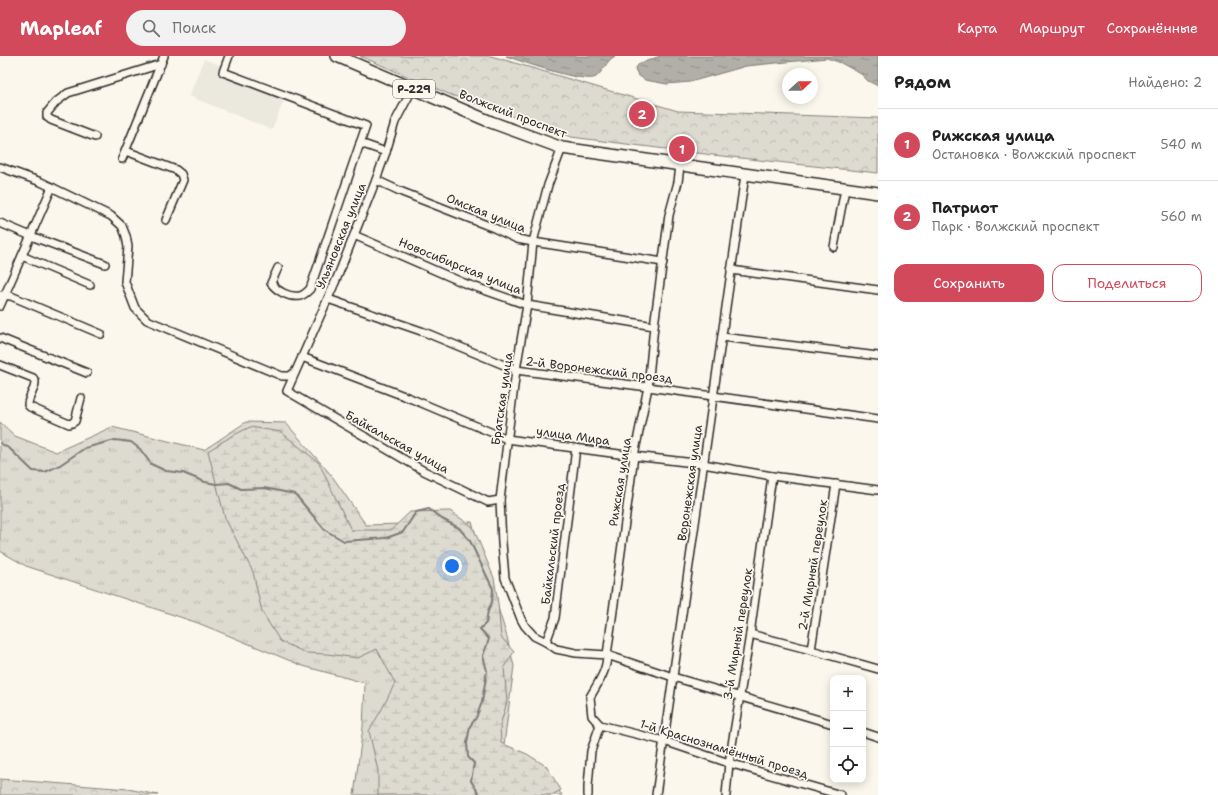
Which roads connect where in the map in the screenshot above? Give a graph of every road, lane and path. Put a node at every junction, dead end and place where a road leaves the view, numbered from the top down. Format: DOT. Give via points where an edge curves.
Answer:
graph roads {
  1 [pos="164,56"];
  2 [pos="229,56"];
  3 [pos="337,56"];
  4 [pos="161,64"];
  5 [pos="413,88"];
  6 [pos="95,137"];
  7 [pos="360,143"];
  8 [pos="562,148"];
  9 [pos="126,151"];
  10 [pos="386,152"];
  11 [pos="122,159"];
  12 [pos="680,166"];
  13 [pos="0,167"];
  14 [pos="745,175"];
  15 [pos="376,180"];
  16 [pos="52,187"];
  17 [pos="845,188"];
  18 [pos="878,193"];
  19 [pos="166,220"];
  20 [pos="0,223"];
  21 [pos="354,234"];
  22 [pos="31,236"];
  23 [pos="533,242"];
  24 [pos="834,247"];
  25 [pos="22,256"];
  26 [pos="663,262"];
  27 [pos="105,264"];
  28 [pos="278,268"];
  29 [pos="732,270"];
  30 [pos="90,285"];
  31 [pos="878,290"];
  32 [pos="2,295"];
  33 [pos="328,299"];
  34 [pos="527,305"];
  35 [pos="0,306"];
  36 [pos="654,326"];
  37 [pos="101,334"];
  38 [pos="722,337"];
  39 [pos="0,338"];
  40 [pos="878,356"];
  41 [pos="302,357"];
  42 [pos="0,365"];
  43 [pos="516,370"];
  44 [pos="296,371"];
  45 [pos="87,374"];
  46 [pos="648,387"];
  47 [pos="287,391"];
  48 [pos="714,397"];
  49 [pos="81,398"];
  50 [pos="878,419"];
  51 [pos="507,439"];
  52 [pos="576,448"];
  53 [pos="634,456"];
  54 [pos="703,464"];
  55 [pos="772,476"];
  56 [pos="836,484"];
  57 [pos="878,490"];
  58 [pos="500,500"];
  59 [pos="750,634"];
  60 [pos="546,642"];
  61 [pos="811,650"];
  62 [pos="607,655"];
  63 [pos="878,667"];
  64 [pos="673,677"];
  65 [pos="739,697"];
  66 [pos="830,723"];
  67 [pos="600,725"];
  68 [pos="866,733"];
  69 [pos="878,737"];
  70 [pos="664,741"];
  71 [pos="729,763"];
  72 [pos="588,795"];
  73 [pos="656,795"];
  74 [pos="726,795"];
  75 [pos="841,795"];
  1 -- 4 [label="street"];
  2 -- 7 [label="street" via="223,72 366,126"];
  3 -- 5 [label="main road, Волжский проспект / Р-229"];
  4 -- 6 [label="street" via="68,94 56,102 47,113 51,120"];
  4 -- 9 [label="street"];
  5 -- 8 [label="main road, Волжский проспект / Р-229" via="491,122"];
  5 -- 10 [label="street, Ульяновская улица" via="395,122"];
  7 -- 10 [label="street"];
  7 -- 28 [label="street" via="310,289 299,296 287,295 276,289 271,283"];
  8 -- 12 [label="main road, Волжский проспект / Р-229"];
  8 -- 23 [label="street, Братская улица" via="548,185"];
  9 -- 11 [label="street"];
  9 -- 19 [label="street" via="181,174 183,180"];
  10 -- 15 [label="street, Ульяновская улица"];
  12 -- 14 [label="main road, Волжский проспект / Р-229"];
  12 -- 26 [label="street, Рижская улица" via="669,214"];
  13 -- 16 [label="street"];
  14 -- 17 [label="main road, Волжский проспект / Р-229"];
  14 -- 29 [label="street, Воронежская улица"];
  15 -- 21 [label="street, Ульяновская улица"];
  15 -- 23 [label="street, Омская улица" via="517,239"];
  16 -- 22 [label="street"];
  16 -- 44 [label="street" via="111,216 122,226 128,247 124,282 135,308 147,320 282,376 290,376"];
  17 -- 18 [label="main road, Волжский проспект / Р-229"];
  17 -- 24 [label="street"];
  20 -- 22 [label="street"];
  21 -- 33 [label="street, Ульяновская улица"];
  21 -- 34 [label="street, Новосибирская улица" via="464,283"];
  22 -- 25 [label="street"];
  22 -- 27 [label="street"];
  23 -- 26 [label="street, Омская улица"];
  23 -- 34 [label="street, Братская улица"];
  25 -- 30 [label="street"];
  25 -- 32 [label="street"];
  26 -- 36 [label="street, Рижская улица"];
  29 -- 31 [label="street"];
  29 -- 38 [label="street, Воронежская улица"];
  32 -- 35 [label="street"];
  32 -- 37 [label="street" via="11,296"];
  33 -- 41 [label="street, Ульяновская улица"];
  33 -- 43 [label="street, 2-й Воронежский проезд" via="424,332"];
  34 -- 36 [label="street, Новосибирская улица"];
  34 -- 43 [label="street, Братская улица"];
  36 -- 46 [label="street, Рижская улица"];
  38 -- 40 [label="street"];
  38 -- 48 [label="street, Воронежская улица"];
  39 -- 45 [label="street"];
  41 -- 44 [label="street, Ульяновская улица"];
  41 -- 51 [label="street, улица Мира"];
  42 -- 49 [label="street" via="33,378 36,385 28,402 30,407 69,424 75,421"];
  43 -- 46 [label="street, 2-й Воронежский проезд"];
  43 -- 51 [label="street, Братская улица"];
  44 -- 47 [label="street, Ульяновская улица"];
  46 -- 48 [label="street, 2-й Воронежский проезд"];
  46 -- 53 [label="street, Рижская улица"];
  47 -- 58 [label="street, Байкальская улица" via="424,471 488,502"];
  48 -- 50 [label="street, 2-й Воронежский проезд"];
  48 -- 54 [label="street, Воронежская улица"];
  51 -- 52 [label="street, улица Мира"];
  51 -- 58 [label="street, Братская улица"];
  52 -- 53 [label="street, улица Мира"];
  52 -- 60 [label="street, Байкальский проезд" via="555,618"];
  53 -- 54 [label="street, улица Мира"];
  53 -- 62 [label="street, Рижская улица"];
  54 -- 55 [label="street, улица Мира"];
  54 -- 64 [label="street, Воронежская улица"];
  55 -- 56 [label="street, улица Мира"];
  55 -- 59 [label="street, 3-й Мирный переулок"];
  56 -- 57 [label="street, улица Мира"];
  56 -- 61 [label="street, 2-й Мирный переулок"];
  58 -- 60 [label="street, Братская улица" via="505,578 525,626 534,636"];
  59 -- 61 [label="street"];
  59 -- 65 [label="street, 3-й Мирный переулок"];
  60 -- 62 [label="street" via="556,649"];
  61 -- 63 [label="street"];
  62 -- 64 [label="street"];
  62 -- 67 [label="street, Рижская улица" via="601,679 590,697 592,716"];
  64 -- 65 [label="street"];
  64 -- 70 [label="street, Воронежская улица"];
  65 -- 66 [label="street"];
  65 -- 71 [label="street, 3-й Мирный переулок"];
  67 -- 70 [label="street, 1-й Краснознамённый проезд"];
  67 -- 72 [label="street" via="591,751"];
  68 -- 69 [label="street"];
  70 -- 71 [label="street, 1-й Краснознамённый проезд"];
  70 -- 73 [label="street, Воронежская улица"];
  71 -- 74 [label="street, 3-й Мирный переулок"];
  71 -- 75 [label="street, 1-й Краснознамённый проезд"];
}
